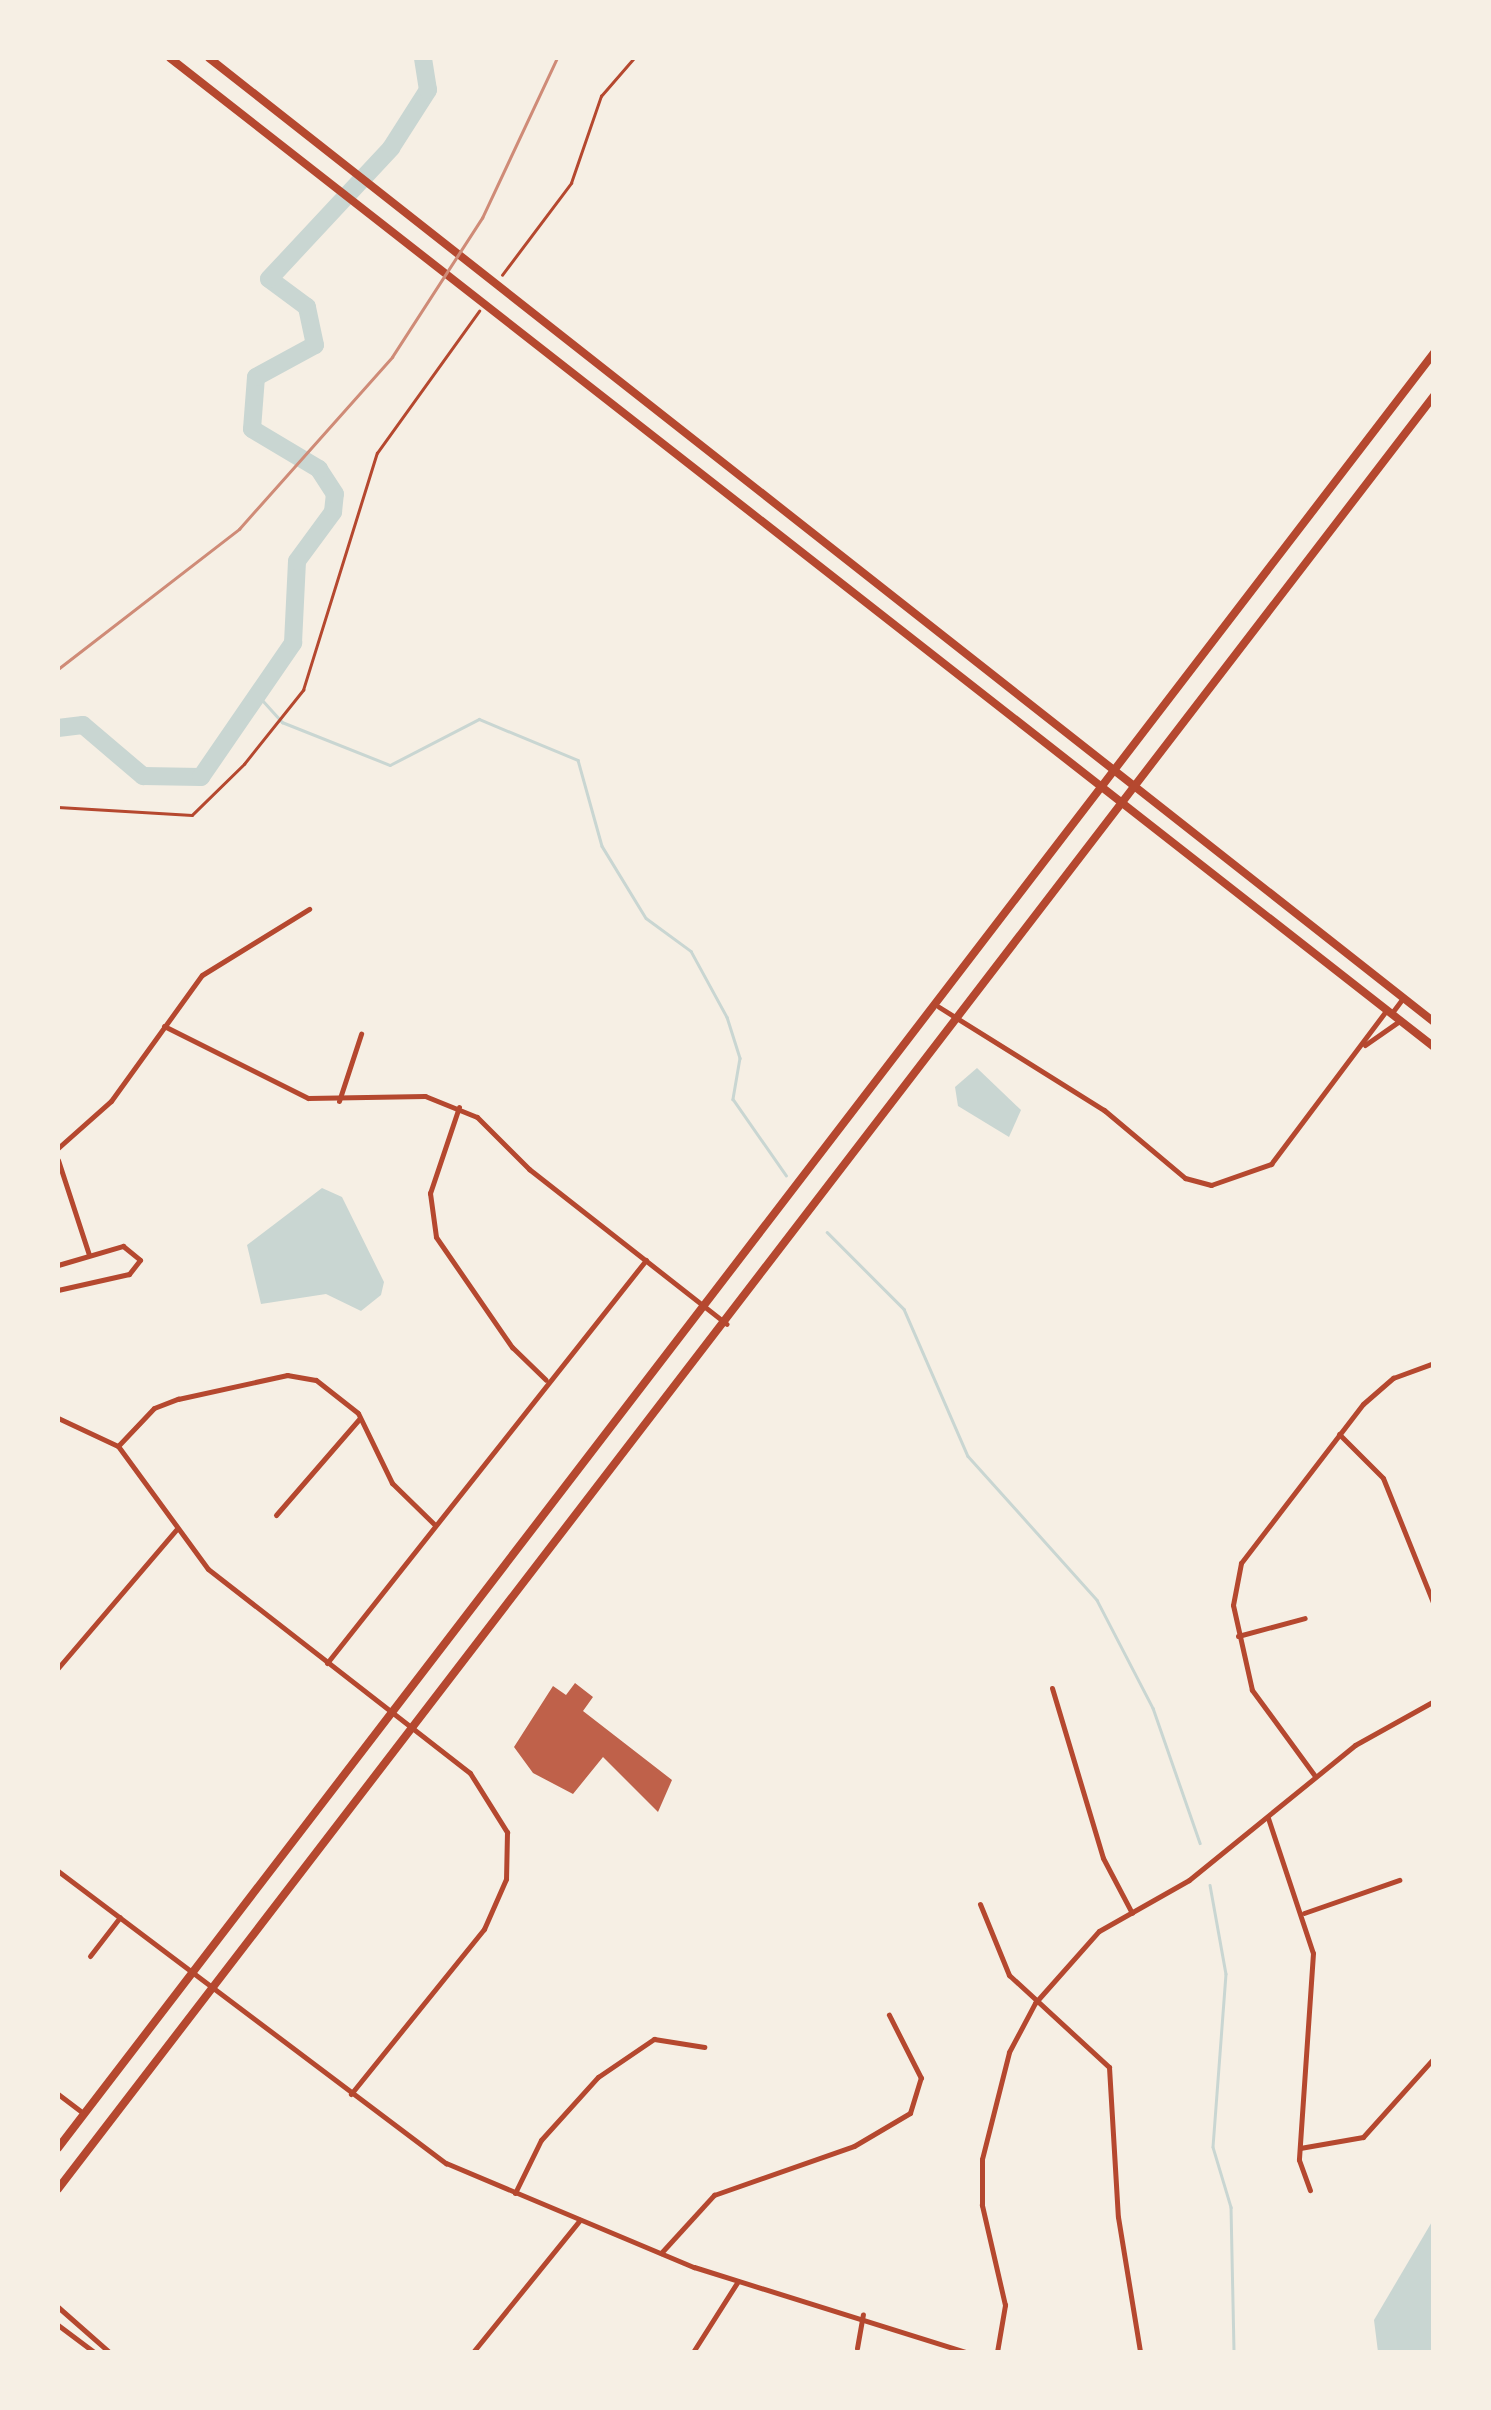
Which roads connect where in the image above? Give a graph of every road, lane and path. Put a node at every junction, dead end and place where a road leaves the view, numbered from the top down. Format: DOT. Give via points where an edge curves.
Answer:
graph roads {
  1 [pos="170,58"];
  2 [pos="209,58"];
  3 [pos="634,58"];
  4 [pos="498,282"];
  5 [pos="490,295"];
  6 [pos="1434,353"];
  7 [pos="1434,396"];
  8 [pos="1109,775"];
  9 [pos="1128,790"];
  10 [pos="1097,792"];
  11 [pos="1116,806"];
  12 [pos="58,807"];
  13 [pos="309,909"];
  14 [pos="1403,998"];
  15 [pos="939,1008"];
  16 [pos="1389,1012"];
  17 [pos="960,1022"];
  18 [pos="1401,1022"];
  19 [pos="1434,1022"];
  20 [pos="164,1026"];
  21 [pos="361,1034"];
  22 [pos="1365,1045"];
  23 [pos="1434,1047"];
  24 [pos="339,1101"];
  25 [pos="458,1107"];
  26 [pos="58,1148"];
  27 [pos="58,1160"];
  28 [pos="89,1255"];
  29 [pos="646,1260"];
  30 [pos="58,1265"];
  31 [pos="58,1290"];
  32 [pos="708,1308"];
  33 [pos="727,1324"];
  34 [pos="1434,1363"];
  35 [pos="547,1381"];
  36 [pos="58,1418"];
  37 [pos="360,1418"];
  38 [pos="1339,1434"];
  39 [pos="118,1446"];
  40 [pos="276,1516"];
  41 [pos="434,1524"];
  42 [pos="176,1530"];
  43 [pos="1434,1605"];
  44 [pos="1306,1618"];
  45 [pos="1238,1636"];
  46 [pos="327,1663"];
  47 [pos="58,1668"];
  48 [pos="1052,1688"];
  49 [pos="1434,1700"];
  50 [pos="394,1716"];
  51 [pos="413,1731"];
  52 [pos="1315,1776"];
  53 [pos="1268,1818"];
  54 [pos="58,1871"];
  55 [pos="1399,1880"];
  56 [pos="980,1904"];
  57 [pos="1132,1913"];
  58 [pos="1304,1913"];
  59 [pos="120,1917"];
  60 [pos="90,1956"];
  61 [pos="192,1975"];
  62 [pos="212,1990"];
  63 [pos="1034,2003"];
  64 [pos="889,2015"];
  65 [pos="704,2046"];
  66 [pos="1434,2058"];
  67 [pos="58,2094"];
  68 [pos="351,2094"];
  69 [pos="84,2114"];
  70 [pos="58,2148"];
  71 [pos="1300,2148"];
  72 [pos="58,2188"];
  73 [pos="1310,2190"];
  74 [pos="515,2193"];
  75 [pos="580,2220"];
  76 [pos="661,2253"];
  77 [pos="738,2281"];
  78 [pos="58,2306"];
  79 [pos="863,2315"];
  80 [pos="58,2325"];
  81 [pos="857,2348"];
  82 [pos="111,2350"];
  83 [pos="94,2352"];
  84 [pos="473,2352"];
  85 [pos="693,2352"];
  86 [pos="966,2352"];
  87 [pos="997,2352"];
  88 [pos="1140,2352"];
  1 -- 10 [label="main road"];
  2 -- 8 [label="main road"];
  3 -- 4 [label="path" via="601,96 563,196"];
  5 -- 12 [label="path" via="370,466 323,638 285,713 192,815"];
  6 -- 8 [label="main road"];
  7 -- 9 [label="main road"];
  8 -- 9 [label="main road"];
  8 -- 10 [label="main road"];
  9 -- 11 [label="main road"];
  9 -- 14 [label="main road"];
  10 -- 11 [label="main road"];
  10 -- 15 [label="main road"];
  11 -- 16 [label="main road"];
  11 -- 17 [label="main road"];
  13 -- 20 [label="street" via="202,975"];
  14 -- 16 [label="street"];
  14 -- 19 [label="main road"];
  15 -- 17 [label="street"];
  15 -- 32 [label="main road"];
  16 -- 18 [label="main road"];
  16 -- 22 [label="street"];
  17 -- 22 [label="street" via="1104,1110 1199,1183 1261,1172"];
  17 -- 33 [label="main road"];
  18 -- 22 [label="street"];
  18 -- 23 [label="main road"];
  20 -- 24 [label="street" via="282,1088"];
  20 -- 26 [label="street" via="111,1102"];
  21 -- 24 [label="street"];
  24 -- 25 [label="street" via="426,1096"];
  25 -- 29 [label="street"];
  25 -- 35 [label="street" via="430,1193 436,1237 512,1347"];
  27 -- 28 [label="street"];
  28 -- 30 [label="street"];
  28 -- 31 [label="street" via="126,1246 139,1264 130,1274"];
  29 -- 32 [label="street"];
  29 -- 35 [label="street"];
  32 -- 33 [label="street"];
  32 -- 50 [label="main road"];
  33 -- 51 [label="main road"];
  34 -- 38 [label="street" via="1384,1384"];
  35 -- 41 [label="street"];
  36 -- 39 [label="street"];
  37 -- 39 [label="street" via="339,1392 288,1374 154,1408"];
  37 -- 40 [label="street"];
  37 -- 41 [label="street" via="392,1483"];
  38 -- 43 [label="street" via="1384,1478"];
  38 -- 45 [label="street" via="1241,1563"];
  39 -- 42 [label="street"];
  41 -- 46 [label="street"];
  42 -- 46 [label="street" via="208,1569"];
  42 -- 47 [label="street"];
  44 -- 45 [label="street"];
  45 -- 52 [label="street" via="1260,1709"];
  46 -- 50 [label="street"];
  48 -- 57 [label="street" via="1103,1858"];
  49 -- 52 [label="street"];
  50 -- 51 [label="street"];
  50 -- 61 [label="main road"];
  51 -- 62 [label="main road"];
  51 -- 68 [label="street" via="492,1800 507,1832 506,1879 484,1928"];
  52 -- 53 [label="street"];
  53 -- 57 [label="street"];
  53 -- 58 [label="street"];
  54 -- 59 [label="street"];
  55 -- 58 [label="street"];
  56 -- 63 [label="street" via="1009,1975"];
  57 -- 63 [label="street" via="1099,1931"];
  58 -- 71 [label="street" via="1313,1953"];
  59 -- 60 [label="street"];
  59 -- 61 [label="street"];
  61 -- 62 [label="street"];
  61 -- 69 [label="main road"];
  62 -- 68 [label="street"];
  62 -- 72 [label="main road"];
  63 -- 87 [label="street" via="1009,2052 982,2158 982,2205 1004,2305"];
  63 -- 88 [label="street" via="1094,2046 1117,2092 1118,2217"];
  64 -- 76 [label="street" via="921,2078 910,2113 854,2146 714,2195"];
  65 -- 74 [label="street" via="654,2039 598,2077 542,2140"];
  66 -- 71 [label="street" via="1363,2136"];
  67 -- 69 [label="street"];
  68 -- 74 [label="street" via="446,2162"];
  69 -- 70 [label="main road"];
  71 -- 73 [label="street"];
  74 -- 75 [label="street"];
  75 -- 76 [label="street"];
  75 -- 84 [label="street"];
  76 -- 77 [label="street"];
  77 -- 79 [label="street"];
  77 -- 85 [label="street"];
  78 -- 82 [label="street"];
  79 -- 81 [label="street"];
  79 -- 86 [label="street"];
  80 -- 83 [label="street"];
}
